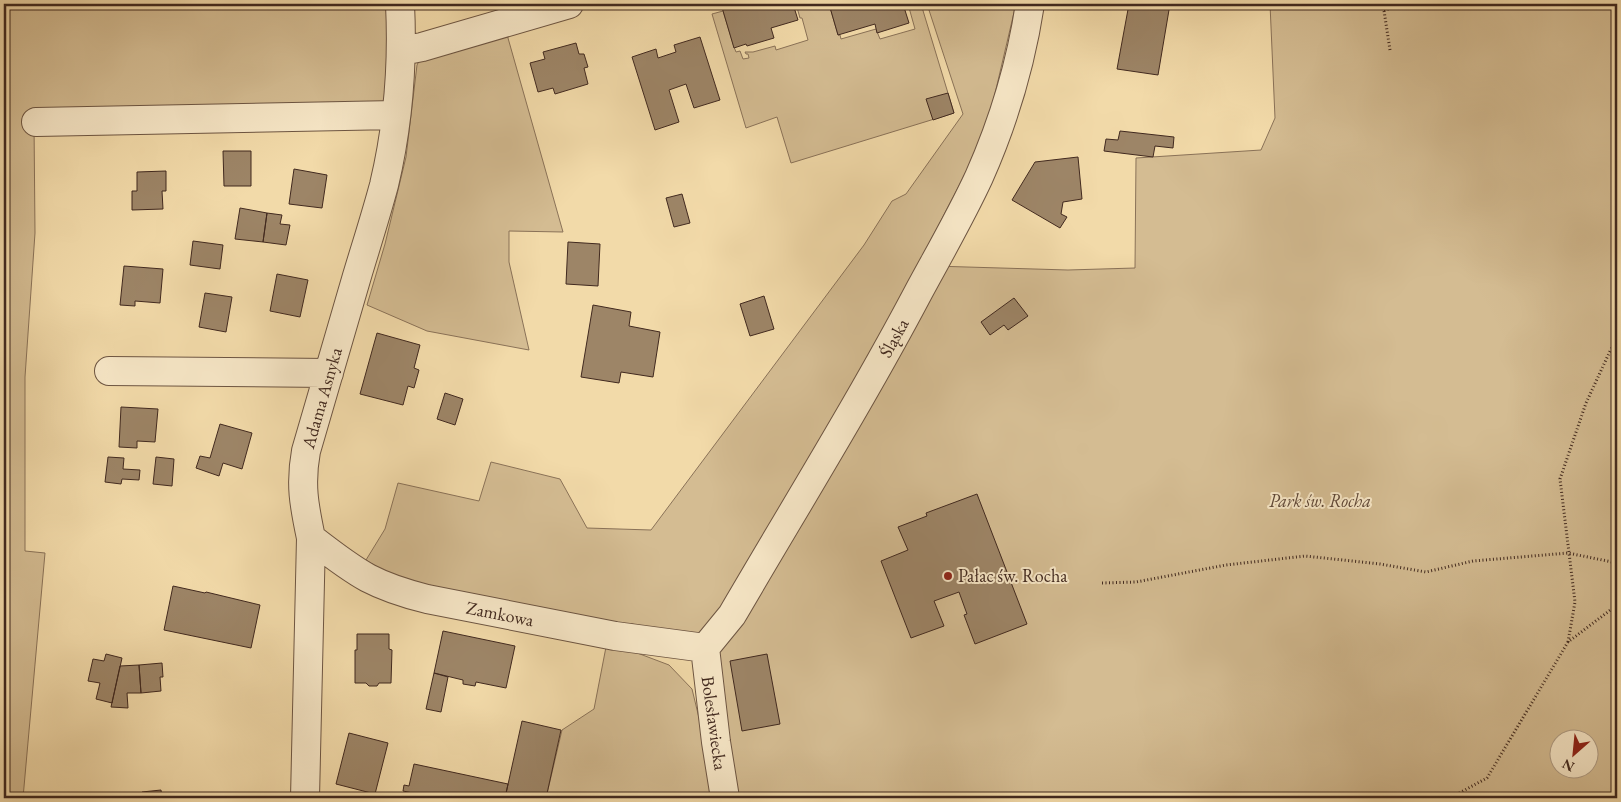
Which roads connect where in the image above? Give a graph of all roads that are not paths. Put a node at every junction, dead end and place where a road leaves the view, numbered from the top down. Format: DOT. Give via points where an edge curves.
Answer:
graph roads {
  1 [pos="400,4"];
  2 [pos="569,4"];
  3 [pos="1030,4"];
  4 [pos="402,51"];
  5 [pos="396,115"];
  6 [pos="36,122"];
  7 [pos="109,371"];
  8 [pos="329,373"];
  9 [pos="311,538"];
  10 [pos="705,648"];
  11 [pos="305,798"];
  12 [pos="725,798"];
  1 -- 4 [label="street, Adama Asnyka"];
  2 -- 4 [label="street"];
  3 -- 10 [label="street, Śląska" via="1007,102 965,204 895,336 732,615"];
  4 -- 5 [label="street, Adama Asnyka"];
  5 -- 6 [label="street"];
  5 -- 8 [label="street, Adama Asnyka" via="384,185"];
  7 -- 8 [label="street"];
  8 -- 9 [label="street, Adama Asnyka" via="303,469 304,508"];
  9 -- 10 [label="street, Zamkowa" via="367,578 407,594 615,636"];
  9 -- 11 [label="street, Adama Asnyka"];
  10 -- 12 [label="street, Bolesławiecka"];
}
